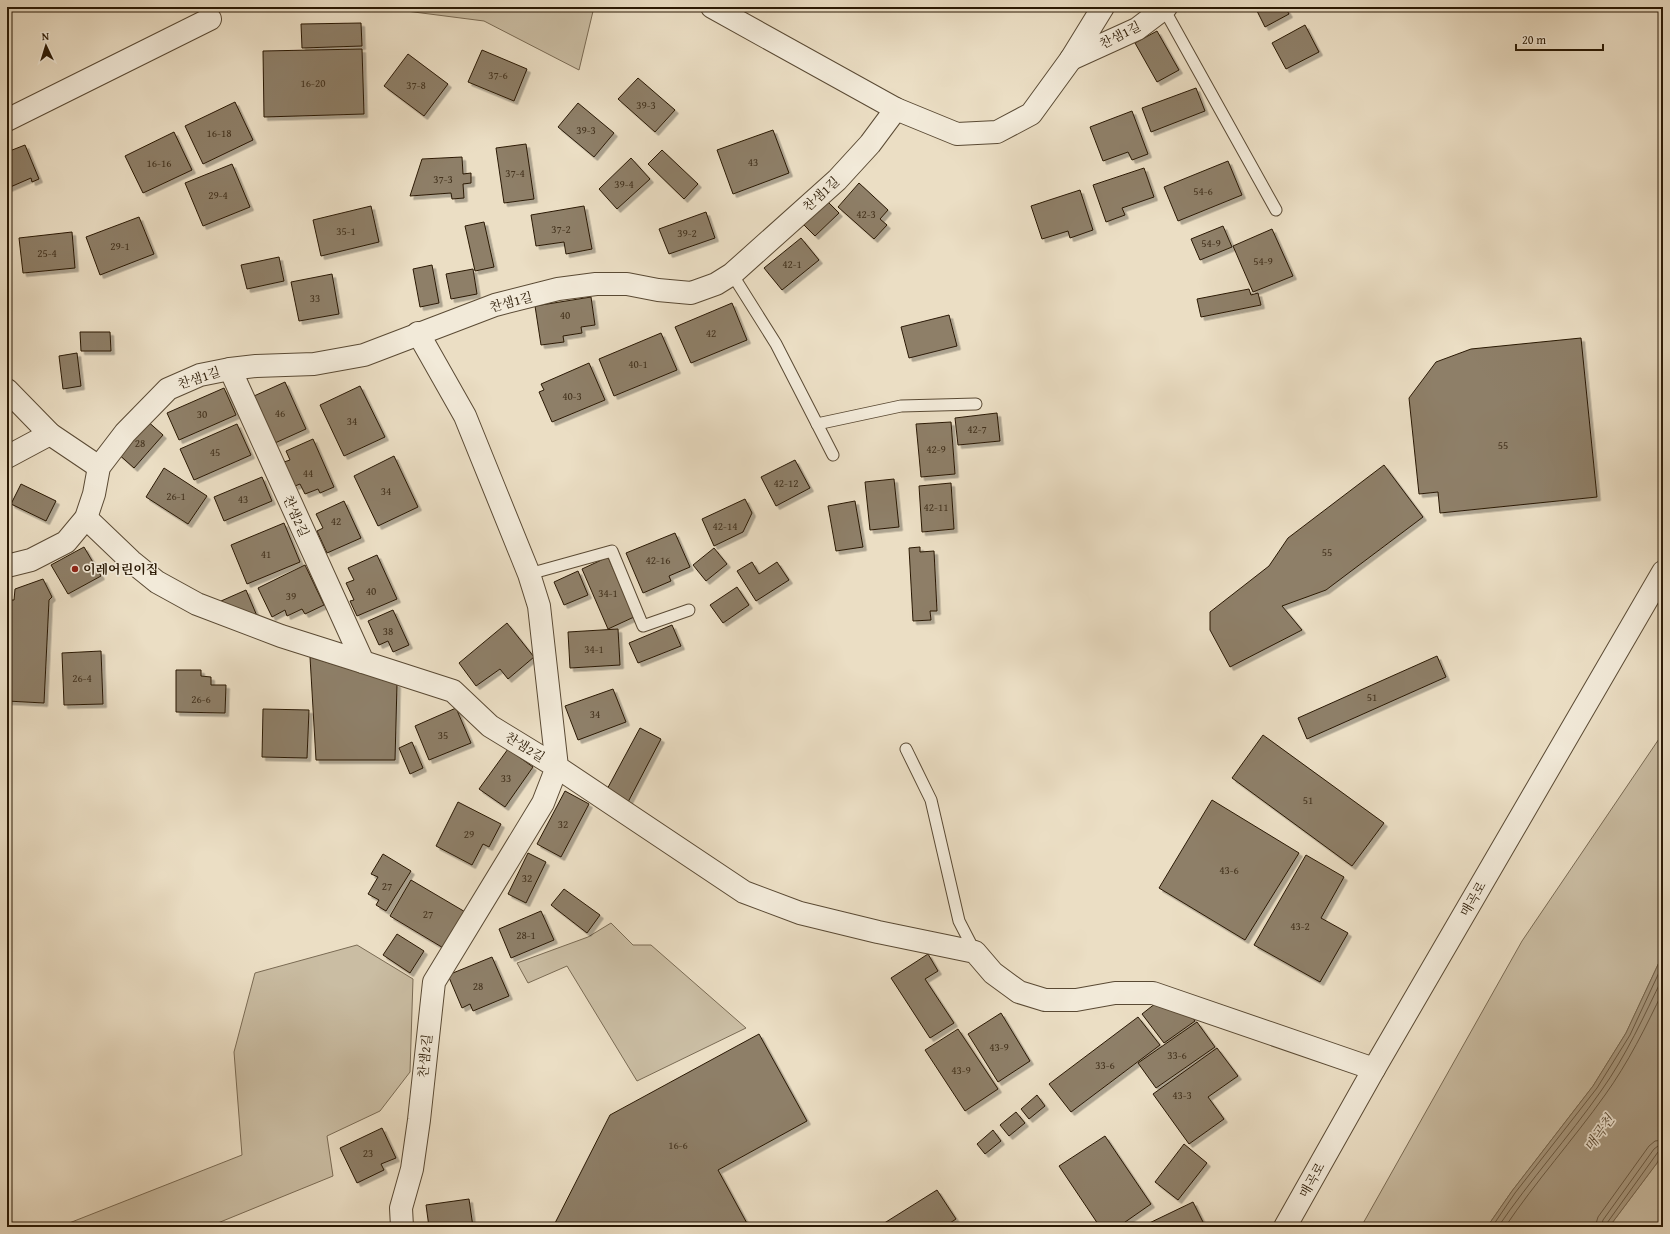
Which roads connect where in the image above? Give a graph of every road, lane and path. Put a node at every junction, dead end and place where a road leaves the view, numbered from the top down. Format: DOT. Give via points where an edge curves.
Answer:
graph roads {
  1 [pos="712,7"];
  2 [pos="1103,7"];
  3 [pos="1165,8"];
  4 [pos="210,19"];
  5 [pos="1071,59"];
  6 [pos="896,109"];
  7 [pos="7,120"];
  8 [pos="1276,210"];
  9 [pos="732,274"];
  10 [pos="418,333"];
  11 [pos="230,369"];
  12 [pos="7,390"];
  13 [pos="976,404"];
  14 [pos="817,424"];
  15 [pos="50,434"];
  16 [pos="833,454"];
  17 [pos="7,457"];
  18 [pos="99,467"];
  19 [pos="86,518"];
  20 [pos="7,566"];
  21 [pos="1663,573"];
  22 [pos="529,574"];
  23 [pos="689,610"];
  24 [pos="363,662"];
  25 [pos="906,749"];
  26 [pos="557,767"];
  27 [pos="975,952"];
  28 [pos="1374,1069"];
  29 [pos="402,1227"];
  30 [pos="1285,1227"];
  1 -- 6 [label="street"];
  2 -- 5 [label="street"];
  3 -- 5 [label="street, 찬샘1길" via="1137,29"];
  3 -- 8 [label="lane"];
  4 -- 7 [label="street"];
  5 -- 6 [label="street" via="1031,114 997,132 957,134"];
  6 -- 9 [label="street, 찬샘1길" via="870,144 837,180"];
  9 -- 10 [label="street, 찬샘1길" via="716,284 691,293 627,284 596,284 558,289 495,305"];
  9 -- 14 [label="lane" via="776,344"];
  10 -- 11 [label="street, 찬샘1길" via="364,355 314,364"];
  10 -- 22 [label="street" via="465,416"];
  11 -- 18 [label="street, 찬샘1길" via="200,375 168,389 125,433"];
  11 -- 24 [label="street, 찬샘2길"];
  12 -- 15 [label="street"];
  13 -- 14 [label="lane" via="901,406"];
  14 -- 16 [label="lane"];
  15 -- 17 [label="street"];
  15 -- 18 [label="street"];
  18 -- 19 [label="street, 찬샘1길"];
  19 -- 20 [label="street, 찬샘1길" via="66,542 31,560"];
  19 -- 24 [label="street" via="157,582 197,604 281,636"];
  21 -- 28 [label="street, 매곡로"];
  22 -- 23 [label="lane" via="612,551 643,626"];
  22 -- 26 [label="street" via="539,606"];
  24 -- 26 [label="street, 찬샘2길" via="453,691 490,726"];
  25 -- 27 [label="lane" via="931,800 959,921"];
  26 -- 27 [label="street" via="744,892 800,913"];
  26 -- 29 [label="street, 찬샘2길" via="542,803 434,982 412,1169 401,1208"];
  27 -- 28 [label="street" via="994,973 1019,992 1045,1000 1076,1000 1115,993 1153,993"];
  28 -- 30 [label="street, 매곡로"];
}
